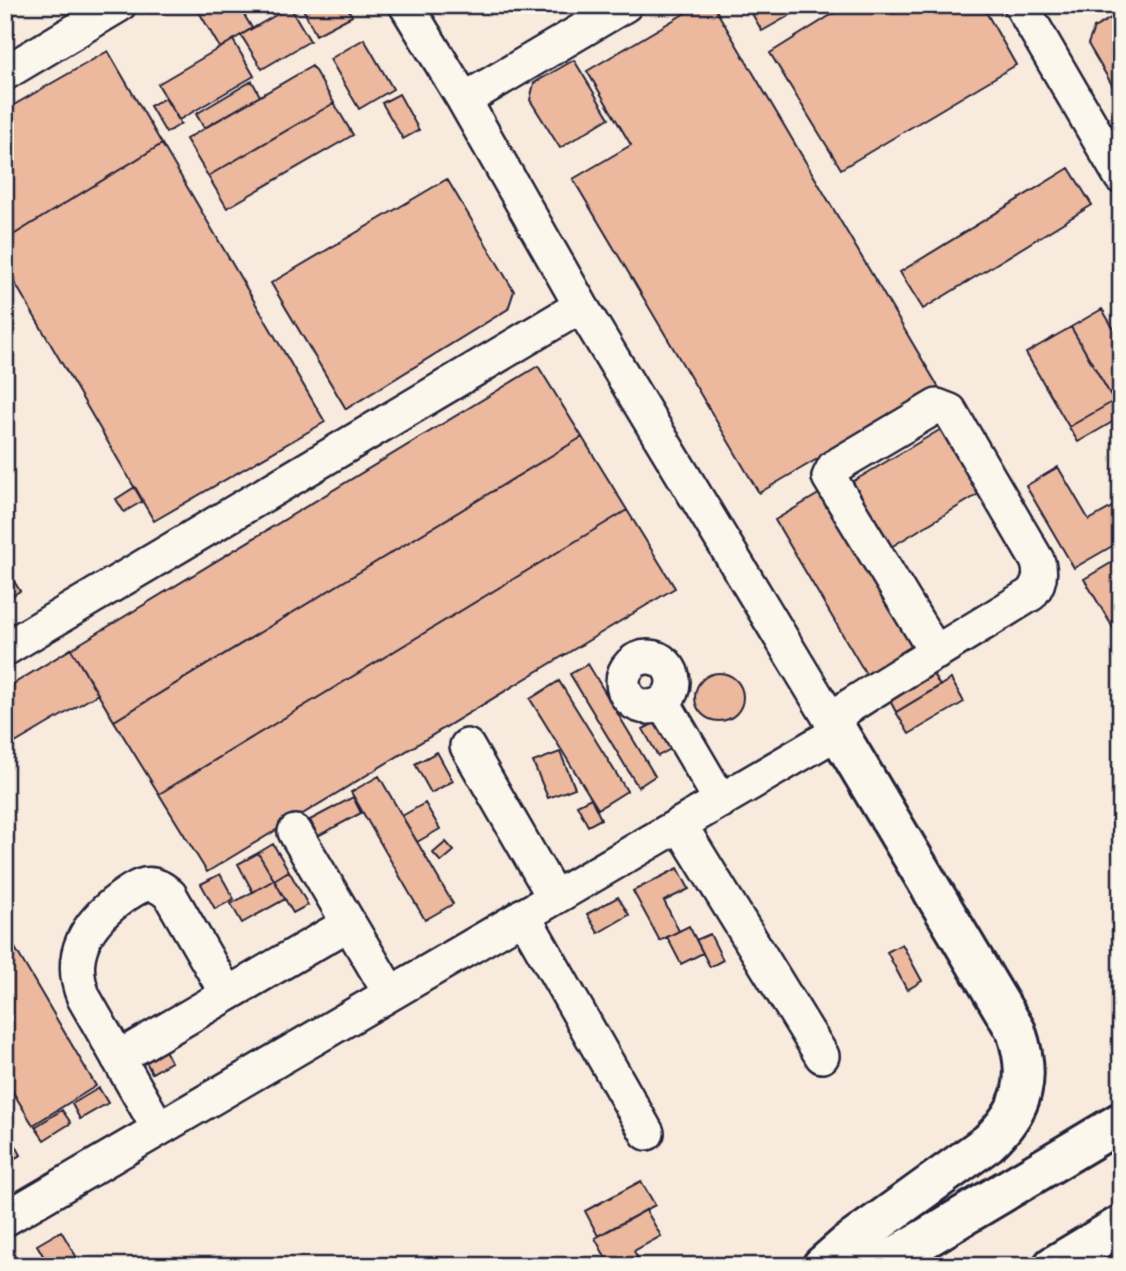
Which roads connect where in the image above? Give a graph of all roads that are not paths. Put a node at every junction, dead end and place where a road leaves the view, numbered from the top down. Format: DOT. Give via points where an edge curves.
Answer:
graph roads {
  1 [pos="119,5"];
  2 [pos="406,5"];
  3 [pos="625,5"];
  4 [pos="1036,10"];
  5 [pos="5,73"];
  6 [pos="464,100"];
  7 [pos="1121,177"];
  8 [pos="581,306"];
  9 [pos="5,649"];
  10 [pos="936,653"];
  11 [pos="663,702"];
  12 [pos="834,726"];
  13 [pos="467,746"];
  14 [pos="721,801"];
  15 [pos="680,825"];
  16 [pos="295,832"];
  17 [pos="554,897"];
  18 [pos="523,915"];
  19 [pos="348,924"];
  20 [pos="390,993"];
  21 [pos="227,994"];
  22 [pos="822,1056"];
  23 [pos="118,1058"];
  24 [pos="1121,1122"];
  25 [pos="159,1129"];
  26 [pos="647,1133"];
  27 [pos="5,1219"];
  28 [pos="1121,1225"];
  29 [pos="822,1266"];
  30 [pos="879,1266"];
  31 [pos="1053,1266"];
  1 -- 5 [label="street"];
  2 -- 6 [label="street"];
  3 -- 6 [label="street"];
  4 -- 7 [label="street"];
  6 -- 8 [label="street"];
  8 -- 9 [label="street"];
  8 -- 12 [label="street"];
  10 -- 10 [label="street" via="1031,594 1040,569 950,411 937,406 834,467 829,477"];
  10 -- 12 [label="street"];
  11 -- 14 [label="street"];
  12 -- 14 [label="street"];
  12 -- 29 [label="highway" via="1016,1031 1025,1071 1023,1092 1005,1127"];
  13 -- 17 [label="street"];
  14 -- 15 [label="street"];
  15 -- 17 [label="street"];
  15 -- 22 [label="street"];
  16 -- 19 [label="street"];
  17 -- 18 [label="street"];
  18 -- 20 [label="street"];
  18 -- 26 [label="street"];
  19 -- 20 [label="street"];
  19 -- 21 [label="street"];
  20 -- 25 [label="street"];
  21 -- 23 [label="street"];
  21 -- 23 [label="street" via="170,895 152,884 141,886 101,914 86,936 76,974 84,998"];
  23 -- 25 [label="street"];
  24 -- 30 [label="highway"];
  25 -- 27 [label="street"];
  28 -- 31 [label="highway"];
}
